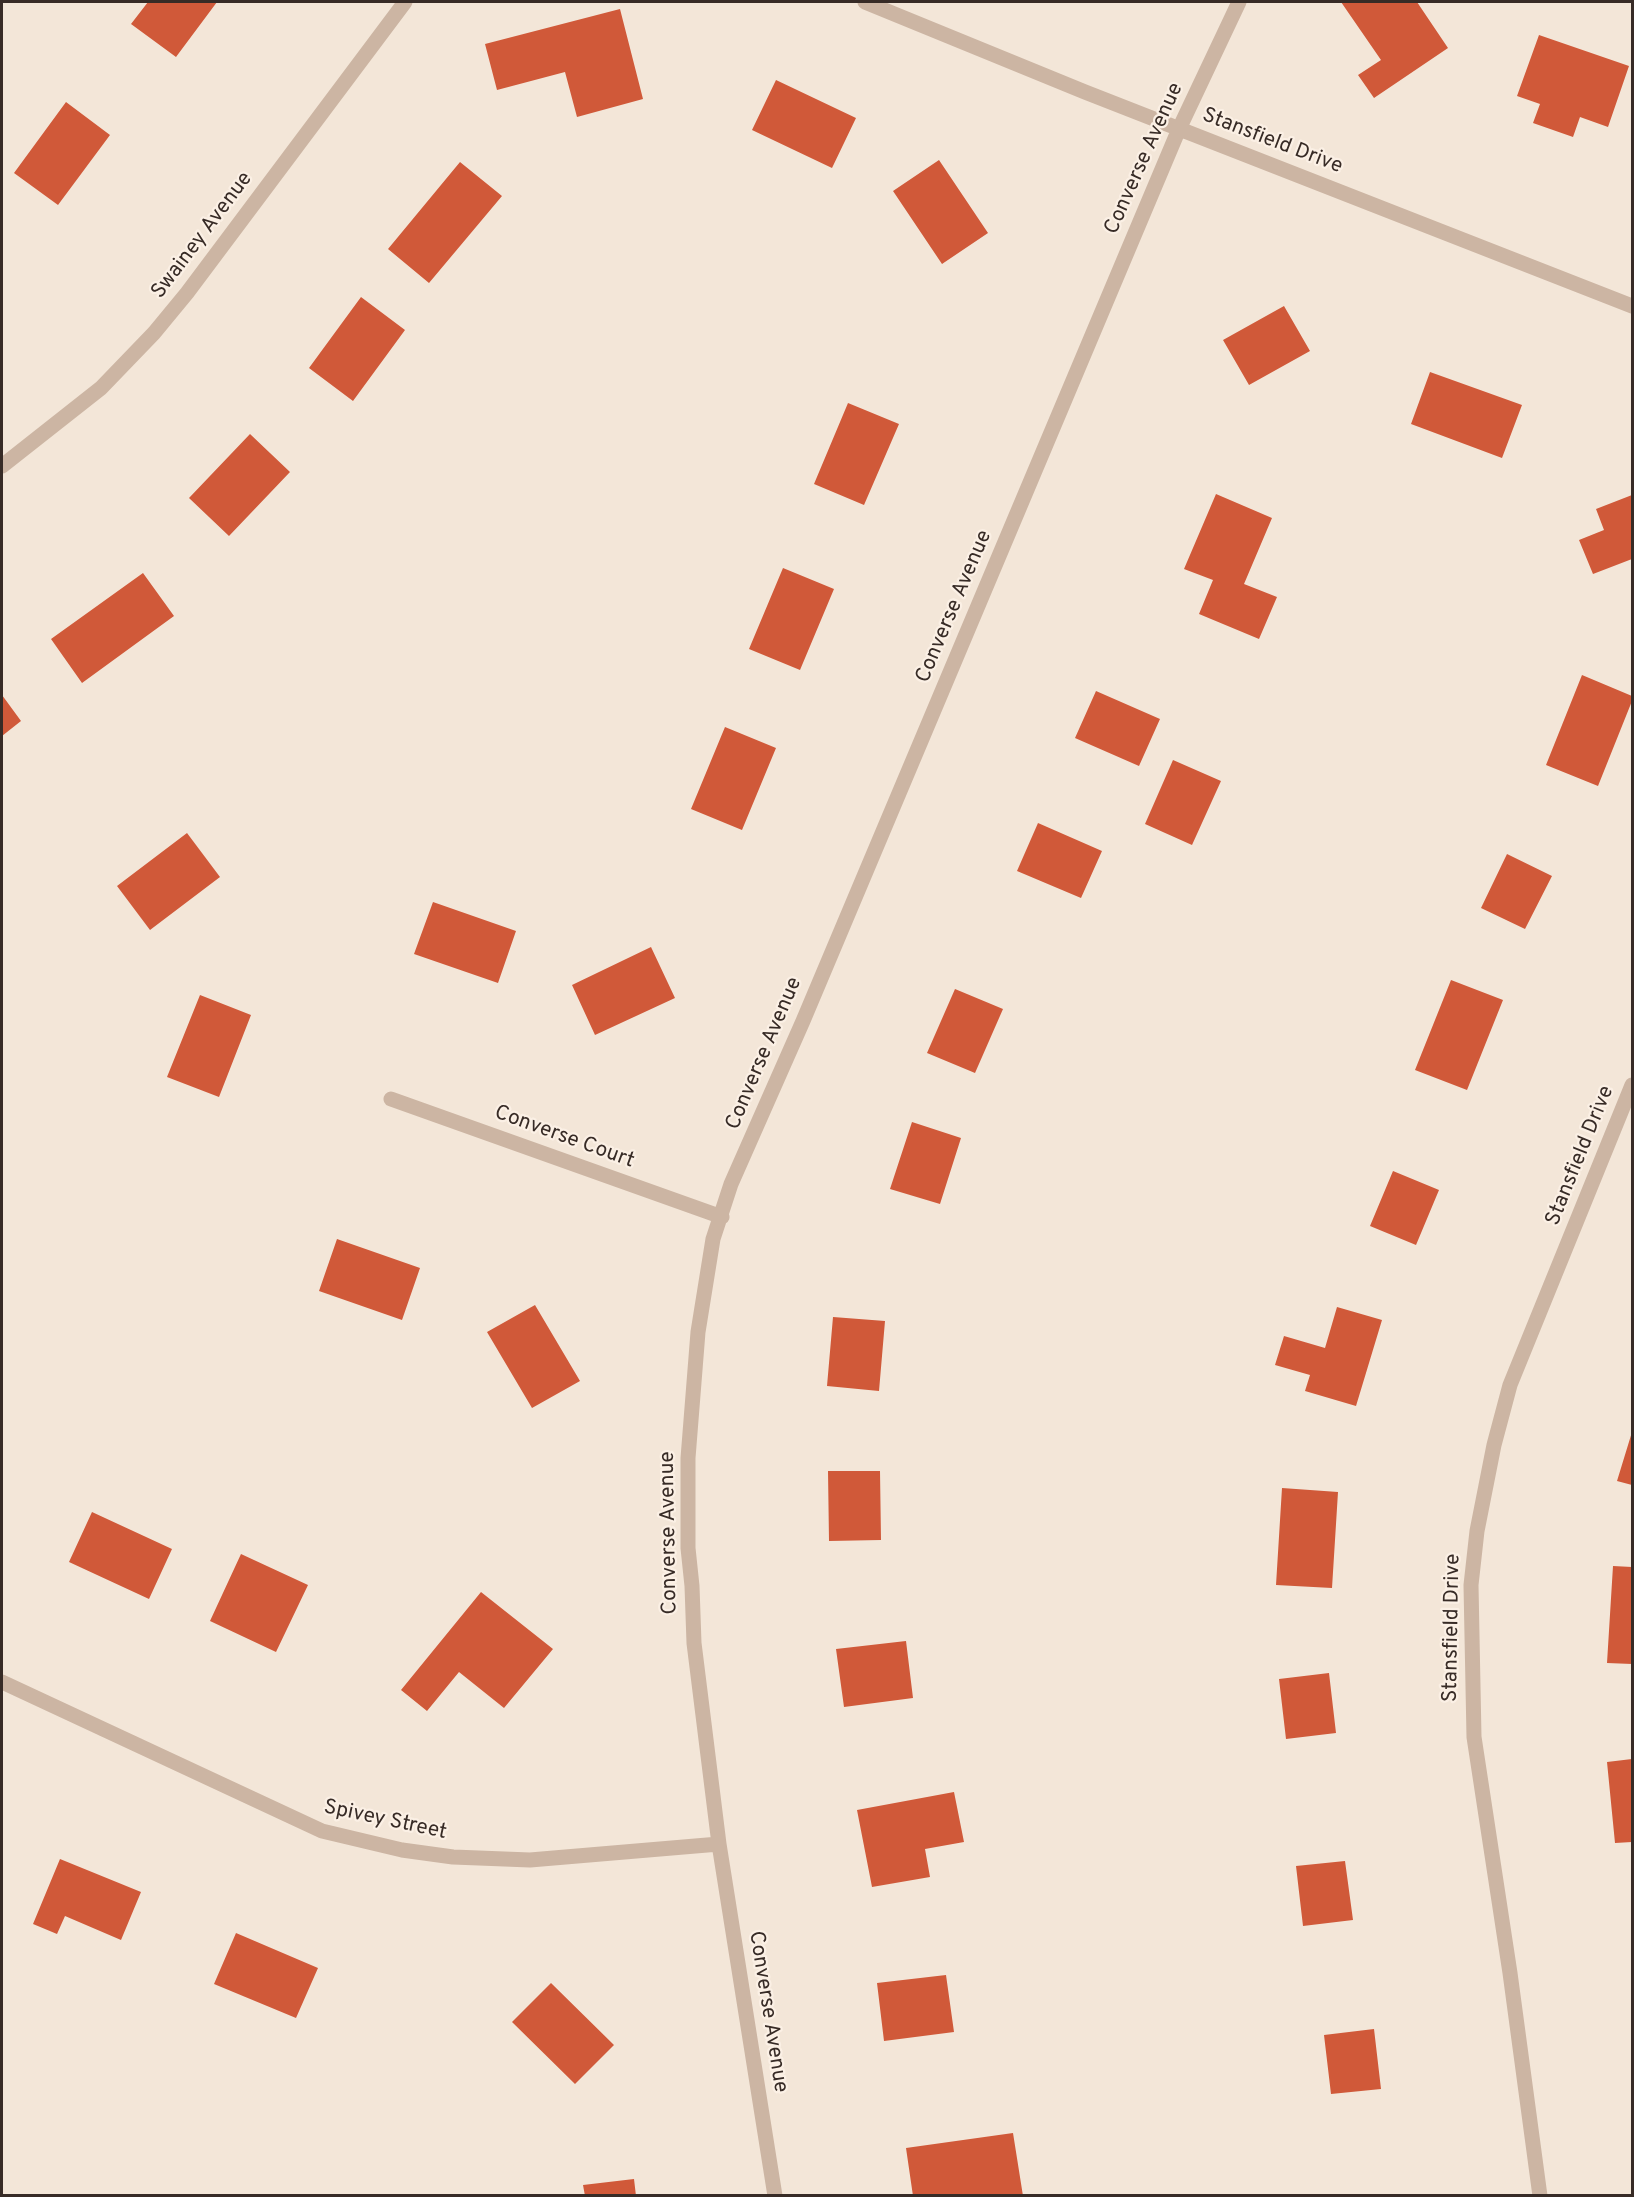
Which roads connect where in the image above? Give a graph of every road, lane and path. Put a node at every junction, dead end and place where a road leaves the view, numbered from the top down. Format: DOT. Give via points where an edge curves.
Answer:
graph roads {
  1 [pos="405,2"];
  2 [pos="865,2"];
  3 [pos="1239,2"];
  4 [pos="1179,129"];
  5 [pos="1632,306"];
  6 [pos="2,466"];
  7 [pos="1632,1085"];
  8 [pos="391,1099"];
  9 [pos="722,1217"];
  10 [pos="2,1682"];
  11 [pos="719,1844"];
  12 [pos="774,2196"];
  13 [pos="1540,2196"];
  1 -- 6 [label="street, Swainey Avenue" via="154,333 101,388"];
  2 -- 4 [label="street, Stansfield Drive"];
  3 -- 4 [label="street, Converse Avenue"];
  4 -- 5 [label="street, Stansfield Drive"];
  4 -- 9 [label="street, Converse Avenue" via="732,1184"];
  7 -- 13 [label="street, Stansfield Drive" via="1510,1385 1477,1532 1471,1585 1474,1737"];
  8 -- 9 [label="street, Converse Court"];
  9 -- 11 [label="street, Converse Avenue" via="713,1239 698,1332 688,1458 694,1643"];
  10 -- 11 [label="street, Spivey Street" via="322,1832 453,1857 530,1860"];
  11 -- 12 [label="street, Converse Avenue"];
}
